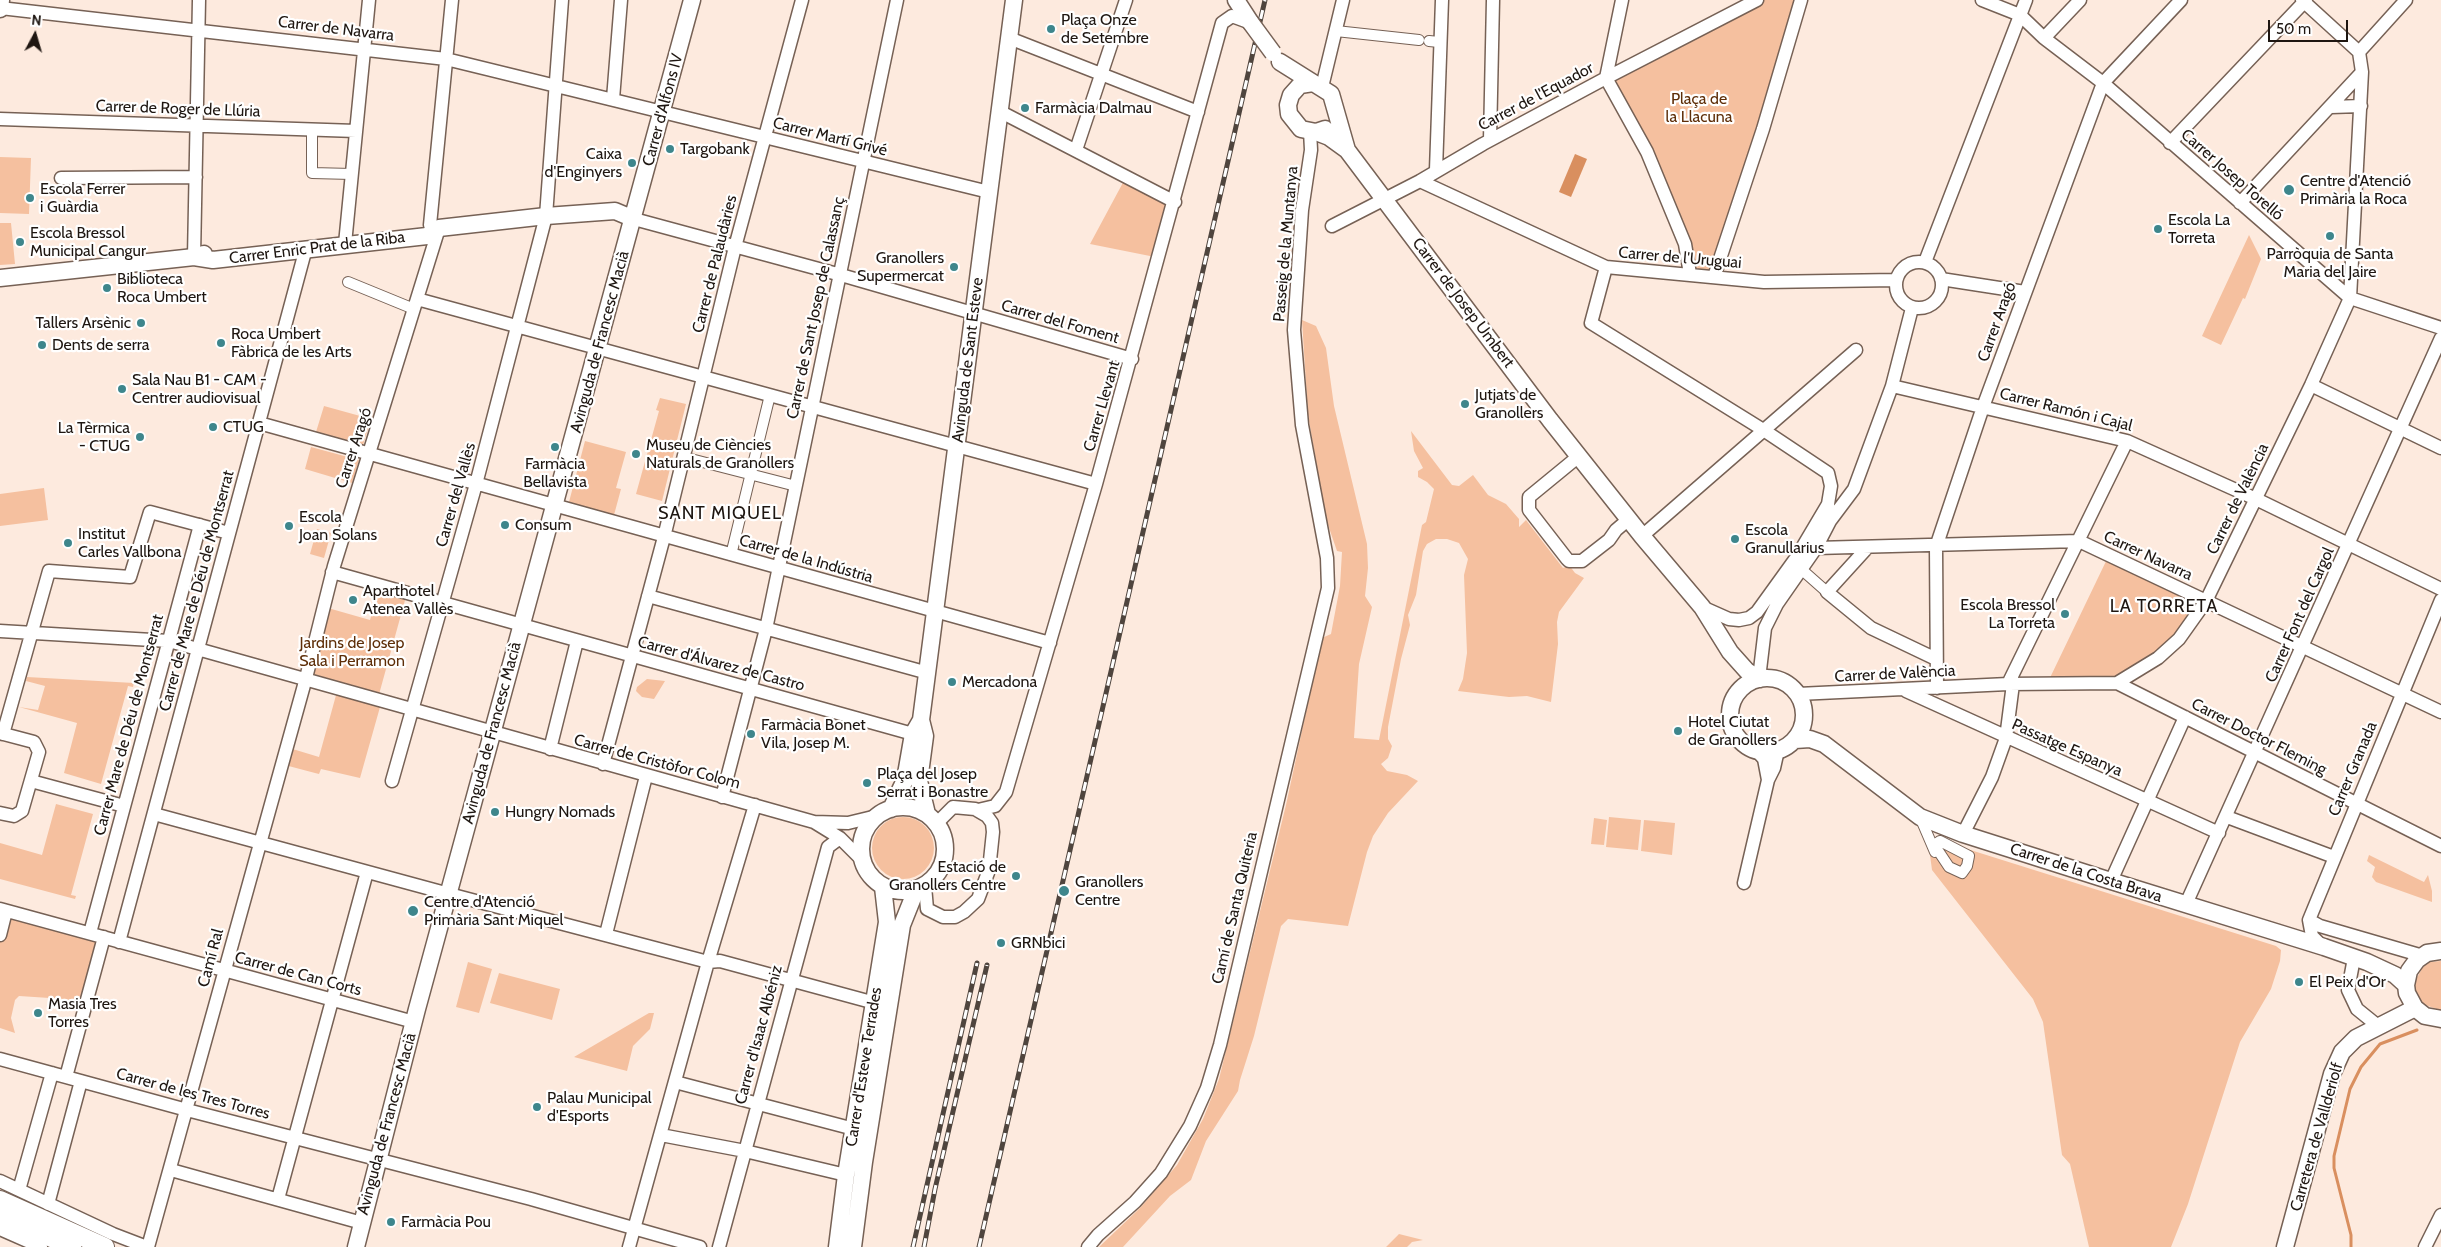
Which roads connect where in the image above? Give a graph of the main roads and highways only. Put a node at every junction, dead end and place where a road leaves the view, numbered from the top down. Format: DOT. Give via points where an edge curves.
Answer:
graph roads {
  1 [pos="0,1200"];
  2 [pos="0,1215"];
  3 [pos="72,1247"];
  4 [pos="105,1247"];
  1 -- 4 [label="main road"];
  2 -- 3 [label="main road"];
}
